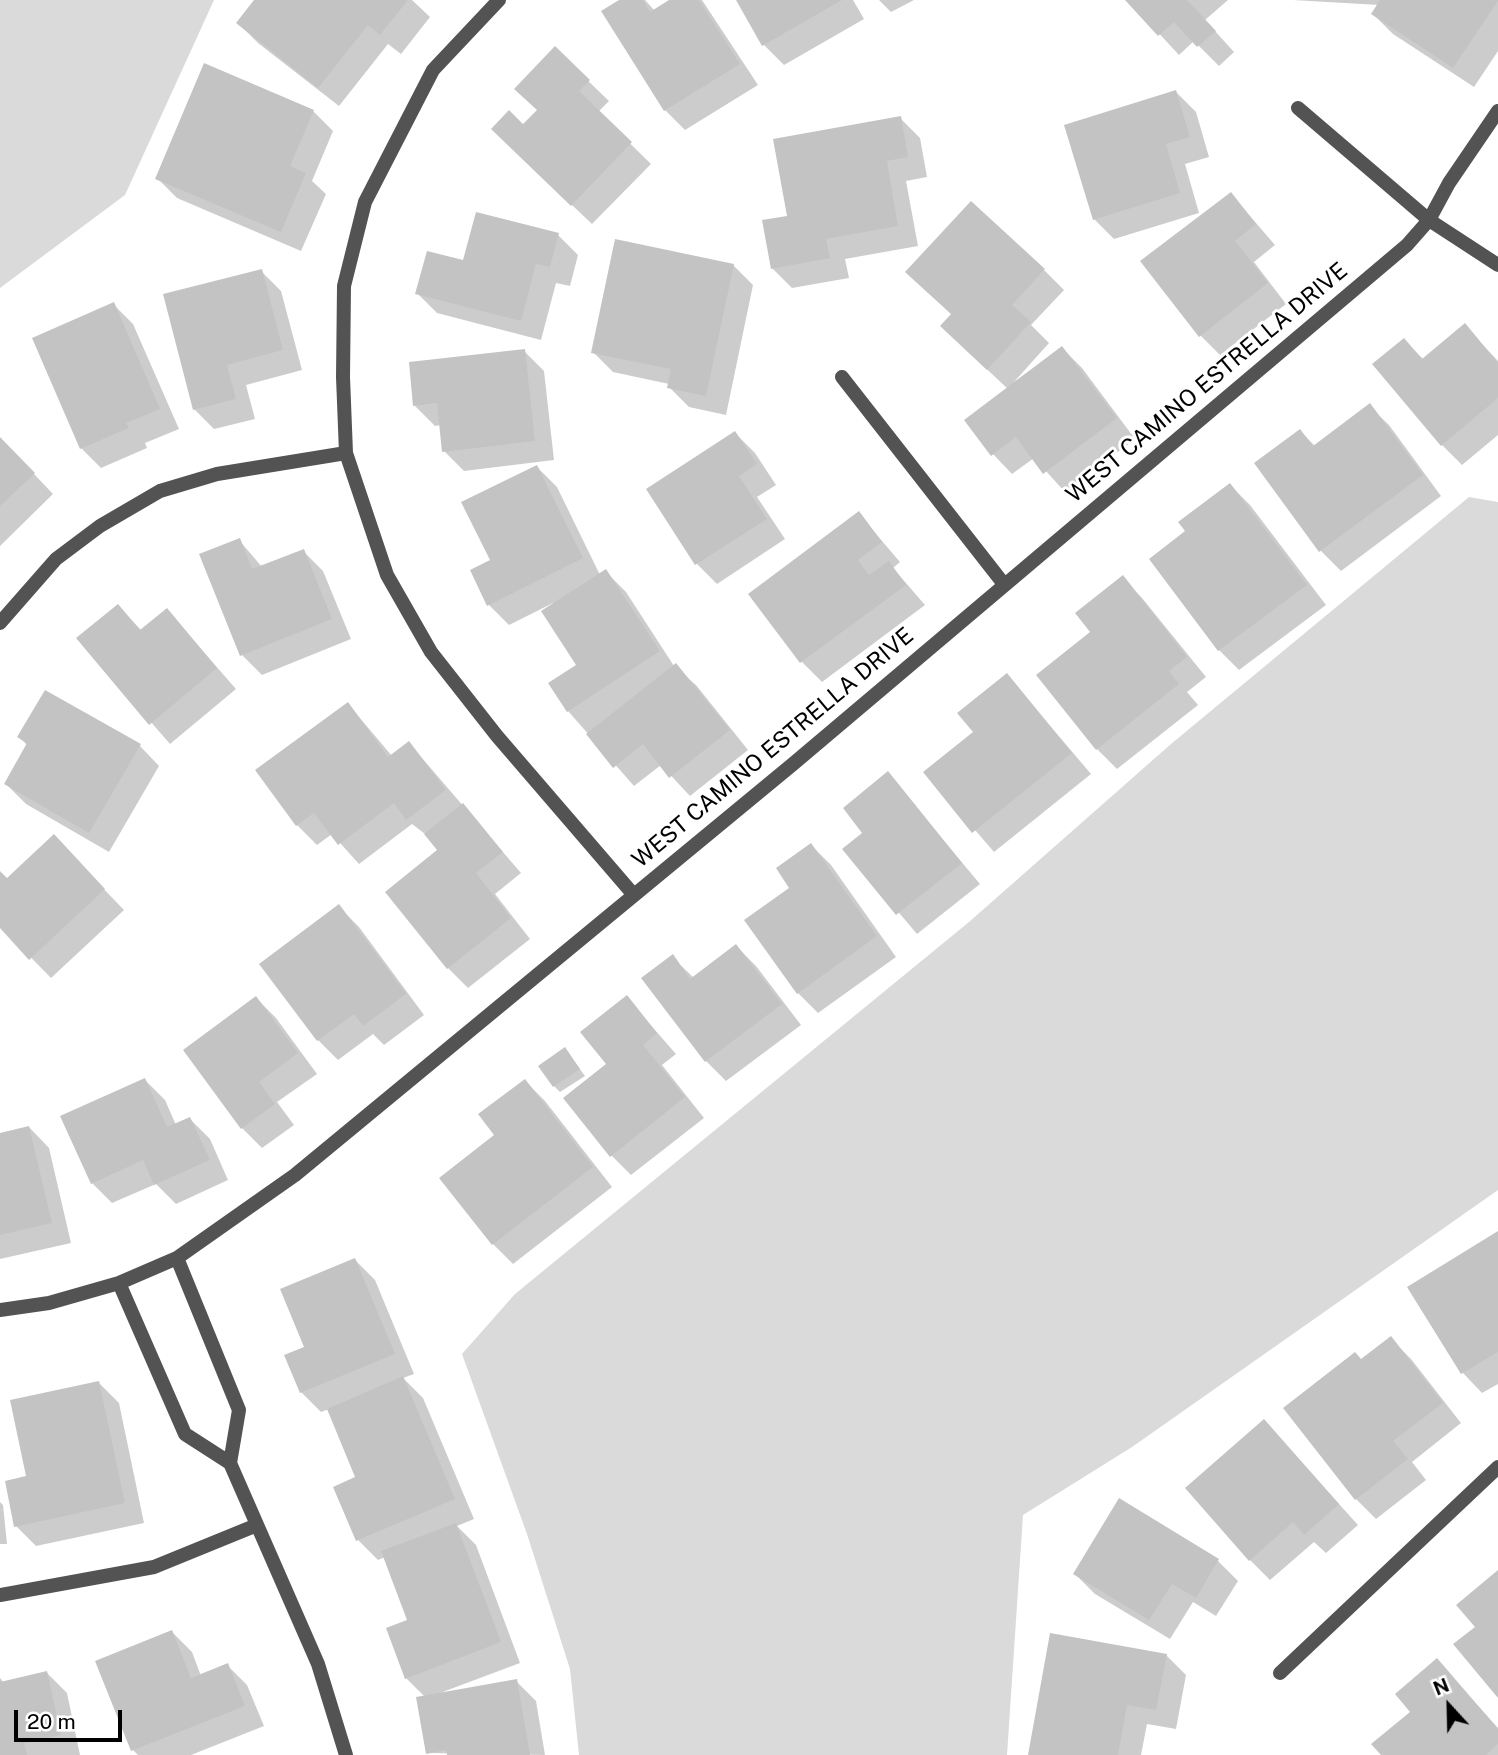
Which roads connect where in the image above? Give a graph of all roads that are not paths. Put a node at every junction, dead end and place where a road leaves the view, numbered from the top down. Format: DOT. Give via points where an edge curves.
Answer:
graph roads {
  1 [pos="499,0"];
  2 [pos="1298,108"];
  3 [pos="1498,111"];
  4 [pos="1429,220"];
  5 [pos="1498,265"];
  6 [pos="842,377"];
  7 [pos="346,453"];
  8 [pos="1003,583"];
  9 [pos="0,623"];
  10 [pos="633,894"];
  11 [pos="177,1258"];
  12 [pos="119,1283"];
  13 [pos="0,1310"];
  14 [pos="230,1463"];
  15 [pos="1498,1466"];
  16 [pos="257,1525"];
  17 [pos="0,1595"];
  18 [pos="1280,1673"];
  19 [pos="346,1755"];
  1 -- 7 [label="street" via="433,70 365,202 344,286"];
  2 -- 4 [label="street"];
  3 -- 4 [label="street, WEST CAMINO ESTRELLA DRIVE"];
  4 -- 5 [label="street"];
  4 -- 8 [label="street, WEST CAMINO ESTRELLA DRIVE" via="1300,337"];
  6 -- 8 [label="street"];
  7 -- 9 [label="street" via="217,474 160,491 100,526 56,559"];
  7 -- 10 [label="street" via="387,575 431,652 496,736"];
  8 -- 10 [label="street, WEST CAMINO ESTRELLA DRIVE"];
  10 -- 11 [label="street, WEST CAMINO ESTRELLA DRIVE" via="295,1175"];
  11 -- 12 [label="street, WEST CAMINO ESTRELLA DRIVE"];
  11 -- 14 [label="street" via="239,1410"];
  12 -- 13 [label="street, WEST CAMINO ESTRELLA DRIVE" via="49,1303"];
  12 -- 14 [label="street" via="185,1433"];
  14 -- 16 [label="street"];
  15 -- 18 [label="street"];
  16 -- 17 [label="street" via="155,1567"];
  16 -- 19 [label="street" via="318,1664"];
}
